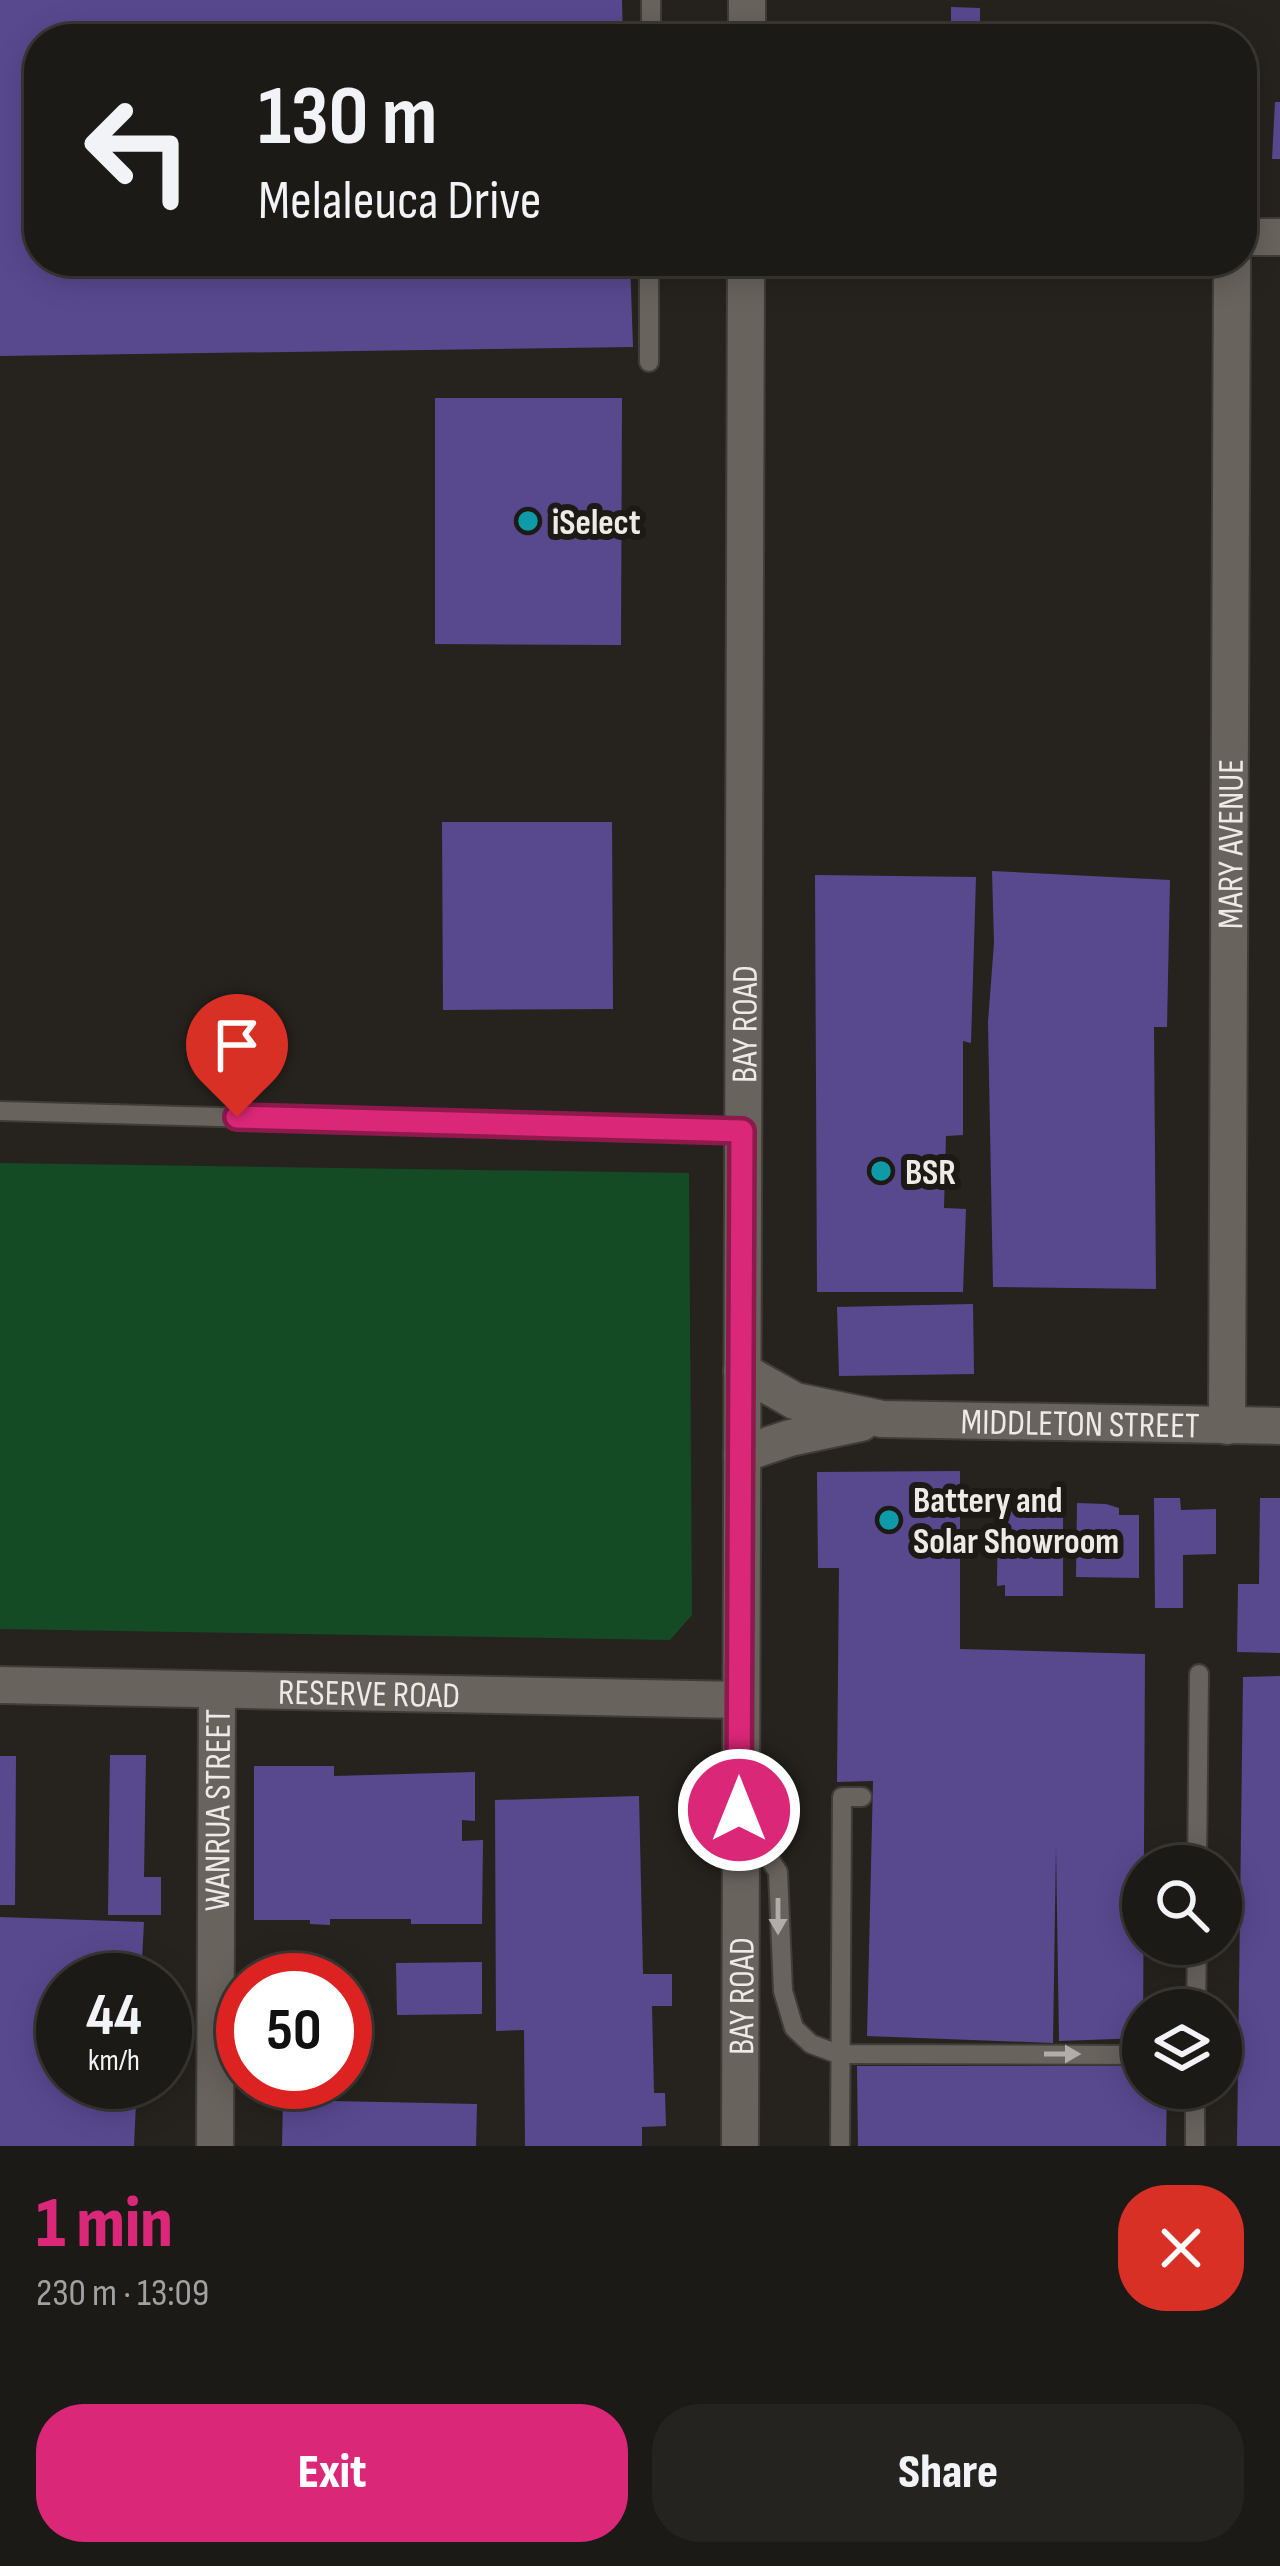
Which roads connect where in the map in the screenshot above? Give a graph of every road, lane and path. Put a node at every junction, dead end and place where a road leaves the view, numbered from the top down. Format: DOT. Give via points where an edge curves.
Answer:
graph roads {
  1 [pos="650,276"];
  2 [pos="746,276"];
  3 [pos="1232,276"];
  4 [pos="649,362"];
  5 [pos="0,1111"];
  6 [pos="742,1131"];
  7 [pos="742,1371"];
  8 [pos="882,1419"];
  9 [pos="1227,1426"];
  10 [pos="1280,1426"];
  11 [pos="742,1454"];
  12 [pos="1199,1674"];
  13 [pos="0,1685"];
  14 [pos="217,1692"];
  15 [pos="739,1700"];
  16 [pos="862,1797"];
  17 [pos="739,1810"];
  18 [pos="1197,1845"];
  19 [pos="838,2054"];
  20 [pos="1122,2054"];
  21 [pos="1196,2109"];
  22 [pos="215,2146"];
  23 [pos="740,2146"];
  24 [pos="840,2146"];
  25 [pos="1195,2146"];
  1 -- 4 [label="lane"];
  2 -- 6 [label="street, BAY ROAD"];
  3 -- 9 [label="street, MARY AVENUE"];
  5 -- 6 [label="lane"];
  6 -- 7 [label="street, BAY ROAD"];
  7 -- 8 [label="street, MIDDLETON STREET" via="795,1401"];
  7 -- 11 [label="street, BAY ROAD"];
  8 -- 9 [label="street, MIDDLETON STREET"];
  8 -- 11 [label="street, MIDDLETON STREET"];
  9 -- 10 [label="street, MIDDLETON STREET"];
  11 -- 15 [label="street, BAY ROAD"];
  12 -- 18 [label="lane"];
  13 -- 14 [label="street, RESERVE ROAD"];
  14 -- 15 [label="street, RESERVE ROAD"];
  14 -- 22 [label="street, WANRUA STREET"];
  15 -- 17 [label="street, BAY ROAD"];
  16 -- 19 [label="lane" via="842,1797"];
  17 -- 19 [label="lane, one-way" via="778,1872 783,1991 794,2028"];
  17 -- 23 [label="street, BAY ROAD"];
  19 -- 20 [label="lane, one-way"];
  19 -- 24 [label="lane"];
  21 -- 25 [label="lane"];
}
